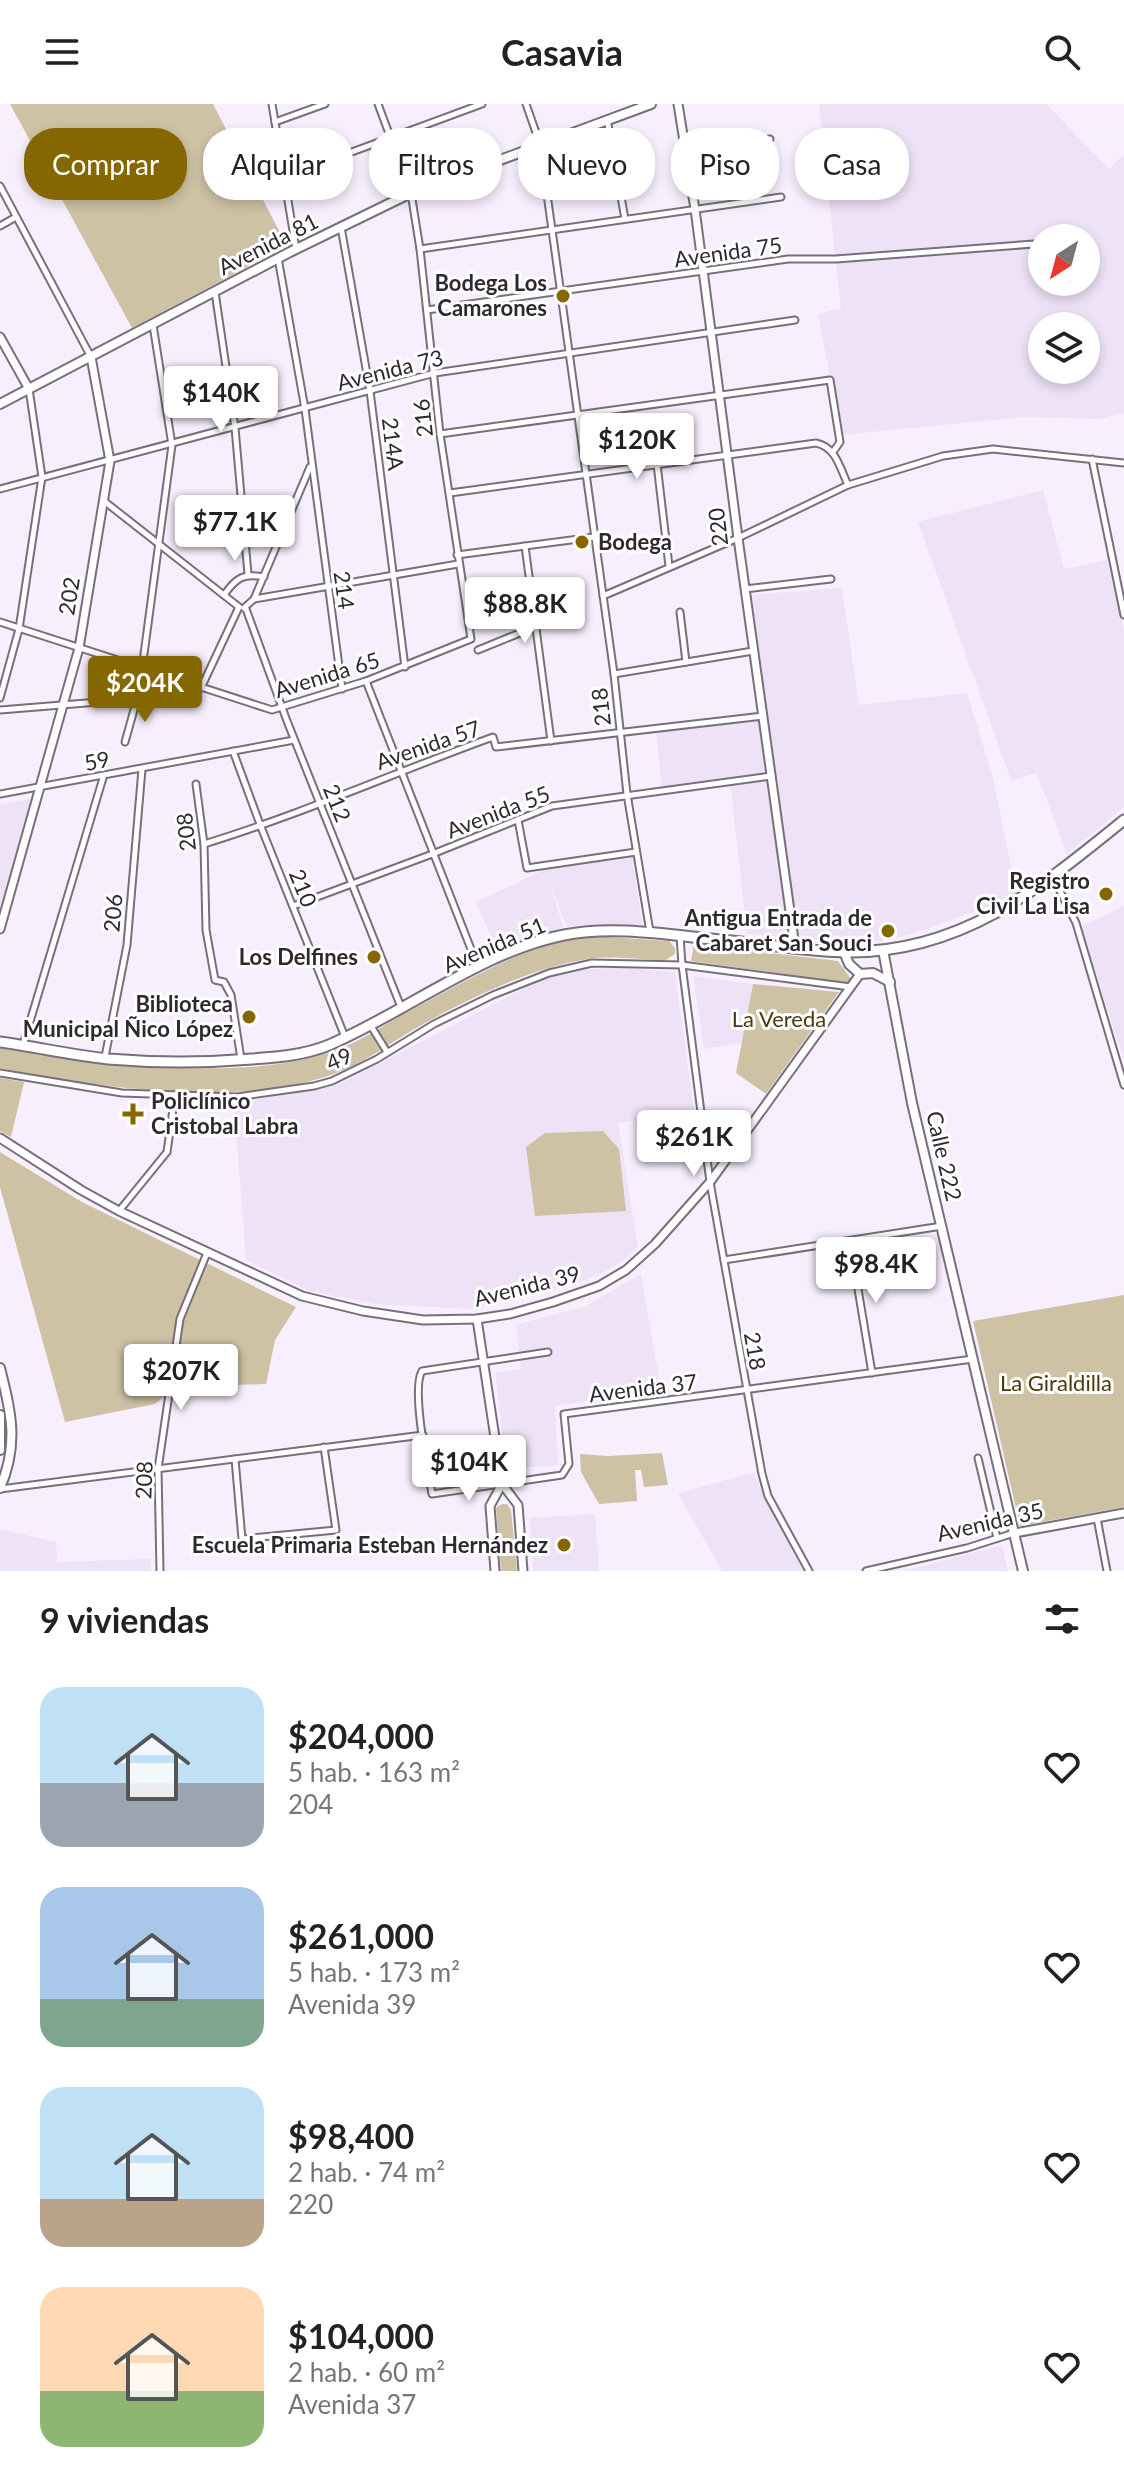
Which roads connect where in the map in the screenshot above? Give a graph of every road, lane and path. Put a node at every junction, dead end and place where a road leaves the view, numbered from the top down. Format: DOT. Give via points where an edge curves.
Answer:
graph roads {
  1 [pos="272,104"];
  2 [pos="325,104"];
  3 [pos="378,104"];
  4 [pos="482,104"];
  5 [pos="526,104"];
  6 [pos="651,104"];
  7 [pos="678,104"];
  8 [pos="607,119"];
  9 [pos="275,122"];
  10 [pos="276,128"];
  11 [pos="386,128"];
  12 [pos="419,128"];
  13 [pos="534,128"];
  14 [pos="583,128"];
  15 [pos="683,128"];
  16 [pos="0,186"];
  17 [pos="781,197"];
  18 [pos="288,200"];
  19 [pos="397,200"];
  20 [pos="412,200"];
  21 [pos="547,200"];
  22 [pos="694,200"];
  23 [pos="695,209"];
  24 [pos="16,217"];
  25 [pos="625,219"];
  26 [pos="0,226"];
  27 [pos="341,227"];
  28 [pos="550,230"];
  29 [pos="1028,244"];
  30 [pos="296,249"];
  31 [pos="420,249"];
  32 [pos="278,258"];
  33 [pos="702,271"];
  34 [pos="215,291"];
  35 [pos="559,291"];
  36 [pos="427,310"];
  37 [pos="795,320"];
  38 [pos="153,325"];
  39 [pos="711,332"];
  40 [pos="0,337"];
  41 [pos="568,353"];
  42 [pos="91,357"];
  43 [pos="435,373"];
  44 [pos="29,389"];
  45 [pos="370,391"];
  46 [pos="719,395"];
  47 [pos="0,404"];
  48 [pos="305,409"];
  49 [pos="576,415"];
  50 [pos="235,428"];
  51 [pos="440,434"];
  52 [pos="172,445"];
  53 [pos="833,452"];
  54 [pos="728,454"];
  55 [pos="1092,459"];
  56 [pos="110,461"];
  57 [pos="311,463"];
  58 [pos="1124,463"];
  59 [pos="657,464"];
  60 [pos="585,474"];
  61 [pos="42,477"];
  62 [pos="848,485"];
  63 [pos="0,489"];
  64 [pos="450,493"];
  65 [pos="103,500"];
  66 [pos="594,537"];
  67 [pos="738,538"];
  68 [pos="159,544"];
  69 [pos="525,546"];
  70 [pos="457,555"];
  71 [pos="458,564"];
  72 [pos="669,566"];
  73 [pos="248,574"];
  74 [pos="393,575"];
  75 [pos="264,577"];
  76 [pos="831,579"];
  77 [pos="327,588"];
  78 [pos="744,589"];
  79 [pos="224,595"];
  80 [pos="603,596"];
  81 [pos="254,599"];
  82 [pos="243,608"];
  83 [pos="680,612"];
  84 [pos="1124,615"];
  85 [pos="0,622"];
  86 [pos="537,626"];
  87 [pos="19,629"];
  88 [pos="471,639"];
  89 [pos="79,648"];
  90 [pos="478,650"];
  91 [pos="753,651"];
  92 [pos="686,662"];
  93 [pos="132,666"];
  94 [pos="405,667"];
  95 [pos="142,669"];
  96 [pos="614,674"];
  97 [pos="366,681"];
  98 [pos="201,688"];
  99 [pos="342,689"];
  100 [pos="0,698"];
  101 [pos="137,699"];
  102 [pos="123,700"];
  103 [pos="63,705"];
  104 [pos="282,709"];
  105 [pos="0,710"];
  106 [pos="763,716"];
  107 [pos="620,732"];
  108 [pos="294,740"];
  109 [pos="551,741"];
  110 [pos="125,742"];
  111 [pos="233,751"];
  112 [pos="142,769"];
  113 [pos="402,770"];
  114 [pos="771,776"];
  115 [pos="103,777"];
  116 [pos="196,784"];
  117 [pos="39,788"];
  118 [pos="0,794"];
  119 [pos="627,794"];
  120 [pos="319,803"];
  121 [pos="518,820"];
  122 [pos="1124,820"];
  123 [pos="261,827"];
  124 [pos="204,844"];
  125 [pos="636,852"];
  126 [pos="435,853"];
  127 [pos="1052,876"];
  128 [pos="353,883"];
  129 [pos="293,906"];
  130 [pos="0,929"];
  131 [pos="650,933"];
  132 [pos="680,936"];
  133 [pos="795,947"];
  134 [pos="883,950"];
  135 [pos="844,952"];
  136 [pos="886,961"];
  137 [pos="682,965"];
  138 [pos="479,968"];
  139 [pos="873,973"];
  140 [pos="860,974"];
  141 [pos="890,982"];
  142 [pos="852,987"];
  143 [pos="401,1007"];
  144 [pos="370,1026"];
  145 [pos="345,1037"];
  146 [pos="0,1042"];
  147 [pos="23,1045"];
  148 [pos="387,1052"];
  149 [pos="105,1058"];
  150 [pos="241,1060"];
  151 [pos="0,1073"];
  152 [pos="1124,1085"];
  153 [pos="175,1095"];
  154 [pos="0,1138"];
  155 [pos="710,1182"];
  156 [pos="119,1211"];
  157 [pos="942,1226"];
  158 [pos="850,1241"];
  159 [pos="207,1253"];
  160 [pos="724,1260"];
  161 [pos="477,1319"];
  162 [pos="548,1352"];
  163 [pos="973,1359"];
  164 [pos="482,1363"];
  165 [pos="0,1368"];
  166 [pos="872,1373"];
  167 [pos="1,1379"];
  168 [pos="746,1391"];
  169 [pos="0,1415"];
  170 [pos="423,1435"];
  171 [pos="324,1447"];
  172 [pos="0,1450"];
  173 [pos="978,1458"];
  174 [pos="235,1459"];
  175 [pos="158,1469"];
  176 [pos="502,1484"];
  177 [pos="0,1489"];
  178 [pos="1124,1513"];
  179 [pos="1097,1518"];
  180 [pos="1015,1533"];
  181 [pos="997,1538"];
  182 [pos="160,1571"];
  183 [pos="495,1571"];
  184 [pos="523,1571"];
  185 [pos="809,1571"];
  186 [pos="866,1571"];
  187 [pos="1023,1571"];
  188 [pos="1107,1571"];
  1 -- 9 [label="street"];
  2 -- 9 [label="street"];
  3 -- 11 [label="street, 216"];
  4 -- 12 [label="street"];
  5 -- 13 [label="street, 218"];
  6 -- 8 [label="main road, Avenida 81"];
  7 -- 15 [label="street, 220"];
  8 -- 14 [label="main road, Avenida 81"];
  8 -- 25 [label="street"];
  9 -- 10 [label="street"];
  16 -- 24 [label="street"];
  17 -- 23 [label="street"];
  18 -- 30 [label="street"];
  19 -- 27 [label="main road, Avenida 81"];
  20 -- 31 [label="street, 216"];
  21 -- 28 [label="street, 218"];
  22 -- 23 [label="street, 220"];
  23 -- 25 [label="street"];
  23 -- 33 [label="street, 220"];
  24 -- 26 [label="street"];
  24 -- 42 [label="street"];
  25 -- 28 [label="street"];
  27 -- 30 [label="main road, Avenida 81"];
  27 -- 45 [label="street, 214A"];
  28 -- 31 [label="street"];
  28 -- 35 [label="street, 218"];
  29 -- 33 [label="street, Avenida 75" via="788,259"];
  30 -- 32 [label="main road, Avenida 81"];
  31 -- 36 [label="street, 216"];
  32 -- 34 [label="main road, Avenida 81"];
  32 -- 48 [label="street, 214"];
  33 -- 35 [label="street, Avenida 75"];
  33 -- 39 [label="street, 220"];
  34 -- 38 [label="main road, Avenida 81"];
  34 -- 50 [label="street"];
  35 -- 36 [label="street, Avenida 75"];
  35 -- 41 [label="street, 218"];
  36 -- 43 [label="street, 216"];
  37 -- 39 [label="street, Avenida 73"];
  38 -- 42 [label="main road, Avenida 81"];
  38 -- 52 [label="street"];
  39 -- 41 [label="street, Avenida 73"];
  39 -- 46 [label="street, 220"];
  40 -- 44 [label="street"];
  41 -- 43 [label="street, Avenida 73"];
  41 -- 49 [label="street, 218"];
  42 -- 44 [label="main road, Avenida 81"];
  42 -- 56 [label="street, 202"];
  43 -- 45 [label="street, Avenida 73"];
  43 -- 51 [label="street, 216"];
  44 -- 47 [label="main road, Avenida 81"];
  44 -- 61 [label="street"];
  45 -- 48 [label="street, Avenida 73"];
  45 -- 74 [label="street, 214A"];
  46 -- 49 [label="street"];
  46 -- 53 [label="street" via="830,380 840,442"];
  46 -- 54 [label="street, 220"];
  48 -- 50 [label="street, Avenida 73"];
  48 -- 57 [label="street, 214"];
  49 -- 51 [label="street"];
  49 -- 60 [label="street, 218"];
  50 -- 52 [label="street, Avenida 73"];
  50 -- 73 [label="street"];
  51 -- 64 [label="street, 216"];
  52 -- 56 [label="street, Avenida 73"];
  52 -- 68 [label="street"];
  53 -- 54 [label="street" via="816,443"];
  53 -- 62 [label="street"];
  54 -- 59 [label="street"];
  54 -- 67 [label="street, 220"];
  55 -- 58 [label="street"];
  55 -- 62 [label="street" via="993,449 943,456"];
  55 -- 84 [label="street"];
  56 -- 61 [label="street, Avenida 73"];
  56 -- 65 [label="street, 202"];
  57 -- 75 [label="street"];
  57 -- 77 [label="street, 214"];
  59 -- 60 [label="street"];
  59 -- 72 [label="street"];
  60 -- 64 [label="street"];
  60 -- 66 [label="street, 218"];
  61 -- 63 [label="street, Avenida 73"];
  61 -- 87 [label="street"];
  62 -- 67 [label="street"];
  64 -- 70 [label="street, 216"];
  65 -- 68 [label="street"];
  65 -- 89 [label="street, 202"];
  66 -- 69 [label="street"];
  66 -- 80 [label="street, 218"];
  67 -- 72 [label="street"];
  67 -- 78 [label="street, 220"];
  68 -- 79 [label="street"];
  68 -- 95 [label="street"];
  69 -- 70 [label="street"];
  69 -- 86 [label="street"];
  70 -- 71 [label="street, 216"];
  71 -- 74 [label="street"];
  71 -- 88 [label="street, 216"];
  72 -- 80 [label="street"];
  73 -- 75 [label="street"];
  73 -- 79 [label="street" via="236,579"];
  74 -- 77 [label="street"];
  74 -- 94 [label="street, 214A"];
  75 -- 81 [label="street"];
  76 -- 78 [label="street"];
  77 -- 81 [label="street"];
  77 -- 99 [label="street, 214"];
  78 -- 91 [label="street, 220"];
  79 -- 82 [label="street"];
  80 -- 96 [label="street, 218"];
  81 -- 82 [label="street"];
  82 -- 98 [label="street"];
  82 -- 104 [label="street, 212"];
  83 -- 92 [label="street"];
  85 -- 87 [label="street"];
  86 -- 90 [label="street"];
  86 -- 109 [label="street"];
  87 -- 89 [label="street"];
  87 -- 100 [label="street"];
  88 -- 94 [label="street, Avenida 65"];
  89 -- 93 [label="street"];
  89 -- 103 [label="street, 202"];
  91 -- 92 [label="street"];
  91 -- 106 [label="street, 220"];
  92 -- 96 [label="street"];
  93 -- 95 [label="street"];
  93 -- 102 [label="street"];
  94 -- 97 [label="street, Avenida 65"];
  95 -- 98 [label="street"];
  96 -- 107 [label="street, 218"];
  97 -- 99 [label="street, Avenida 65"];
  97 -- 113 [label="street"];
  98 -- 101 [label="street, Avenida 65"];
  98 -- 104 [label="street, Avenida 65"];
  99 -- 104 [label="street, Avenida 65"];
  101 -- 102 [label="street, Avenida 65"];
  101 -- 110 [label="street"];
  102 -- 103 [label="street, Avenida 65"];
  103 -- 105 [label="street, Avenida 65"];
  103 -- 117 [label="street, 202"];
  104 -- 108 [label="street, 212"];
  106 -- 107 [label="street, Avenida 57"];
  106 -- 114 [label="street, 220"];
  107 -- 109 [label="street, Avenida 57"];
  107 -- 119 [label="street, 218"];
  108 -- 111 [label="street, 59"];
  108 -- 120 [label="street, 212"];
  109 -- 113 [label="street, Avenida 57" via="496,747 493,737"];
  111 -- 112 [label="street, 59"];
  111 -- 123 [label="street, 210"];
  112 -- 115 [label="street, 59"];
  112 -- 149 [label="street, 206" via="127,945"];
  113 -- 120 [label="street, Avenida 57"];
  113 -- 126 [label="street"];
  114 -- 119 [label="street, Avenida 55"];
  114 -- 133 [label="street, 220"];
  115 -- 117 [label="street, 59"];
  115 -- 147 [label="street"];
  116 -- 124 [label="street, 208"];
  117 -- 118 [label="street, 59"];
  117 -- 130 [label="street, 202"];
  119 -- 121 [label="street, Avenida 55" via="552,806"];
  119 -- 125 [label="street, 218"];
  120 -- 123 [label="street, Avenida 57"];
  120 -- 128 [label="street, 212"];
  121 -- 125 [label="street" via="527,868"];
  121 -- 126 [label="street, Avenida 55"];
  122 -- 127 [label="main road, Avenida 51"];
  123 -- 124 [label="street, Avenida 57"];
  123 -- 129 [label="street, 210"];
  124 -- 150 [label="street, 208" via="206,930 215,980 224,982 231,995"];
  125 -- 131 [label="street, 218"];
  126 -- 128 [label="street, Avenida 55"];
  126 -- 138 [label="street"];
  127 -- 134 [label="main road, Avenida 51" via="974,925 942,938"];
  127 -- 152 [label="street" via="1076,923"];
  128 -- 129 [label="street, Avenida 55"];
  128 -- 143 [label="street, 212"];
  129 -- 145 [label="street, 210"];
  131 -- 132 [label="main road, Avenida 51"];
  131 -- 138 [label="main road, Avenida 51" via="564,935 532,943"];
  132 -- 133 [label="main road, Avenida 51"];
  132 -- 137 [label="street, 218"];
  133 -- 135 [label="main road, Avenida 51"];
  134 -- 135 [label="main road, Avenida 51"];
  134 -- 136 [label="main road, Calle 222"];
  135 -- 140 [label="main road"];
  136 -- 139 [label="main road"];
  136 -- 141 [label="main road, Calle 222"];
  137 -- 142 [label="street, 49"];
  137 -- 148 [label="street, 49" via="592,963 549,973 446,1018"];
  137 -- 155 [label="street, 218"];
  138 -- 143 [label="main road, Avenida 51"];
  139 -- 140 [label="main road"];
  139 -- 141 [label="main road"];
  140 -- 142 [label="street, Avenida 39"];
  141 -- 157 [label="main road, Calle 222"];
  142 -- 155 [label="street, Avenida 39"];
  143 -- 144 [label="main road, Avenida 51"];
  144 -- 145 [label="main road, Avenida 51"];
  144 -- 148 [label="street"];
  145 -- 150 [label="main road, Avenida 51" via="310,1052"];
  146 -- 147 [label="main road, Avenida 51"];
  147 -- 149 [label="main road, Avenida 51"];
  148 -- 153 [label="street, 49" via="314,1086 237,1097"];
  149 -- 150 [label="main road, Avenida 51"];
  151 -- 153 [label="street, 49" via="122,1093"];
  153 -- 156 [label="street" via="167,1152"];
  154 -- 156 [label="street, Avenida 39"];
  155 -- 160 [label="street, 218"];
  155 -- 161 [label="street, Avenida 39" via="655,1244 599,1286"];
  156 -- 159 [label="street, Avenida 39"];
  157 -- 158 [label="street"];
  157 -- 163 [label="main road, Calle 222"];
  158 -- 160 [label="street"];
  158 -- 166 [label="street"];
  159 -- 161 [label="street, Avenida 39" via="302,1296 411,1319"];
  159 -- 175 [label="street, 208" via="180,1319"];
  160 -- 168 [label="street, 218"];
  161 -- 164 [label="street"];
  162 -- 164 [label="street"];
  163 -- 166 [label="street, Avenida 37"];
  163 -- 180 [label="main road, Calle 222"];
  164 -- 170 [label="street" via="422,1371"];
  164 -- 176 [label="street"];
  165 -- 167 [label="main road"];
  166 -- 168 [label="street, Avenida 37"];
  167 -- 177 [label="main road" via="12,1417 12,1452"];
  168 -- 176 [label="street, Avenida 37" via="564,1414 567,1470"];
  168 -- 185 [label="street, 218" via="768,1496"];
  169 -- 172 [label="main road"];
  170 -- 171 [label="street"];
  170 -- 176 [label="street, Avenida 37" via="432,1494"];
  171 -- 174 [label="street"];
  171 -- 174 [label="street" via="336,1530 242,1539"];
  173 -- 181 [label="street"];
  174 -- 175 [label="street"];
  175 -- 177 [label="street"];
  175 -- 182 [label="street, 208"];
  176 -- 183 [label="street" via="490,1506"];
  176 -- 184 [label="street" via="518,1505"];
  178 -- 179 [label="street, Avenida 35"];
  179 -- 180 [label="street, Avenida 35"];
  179 -- 188 [label="street"];
  180 -- 181 [label="street, Avenida 35"];
  180 -- 187 [label="main road, Calle 222"];
  181 -- 186 [label="street, Avenida 35"];
}
